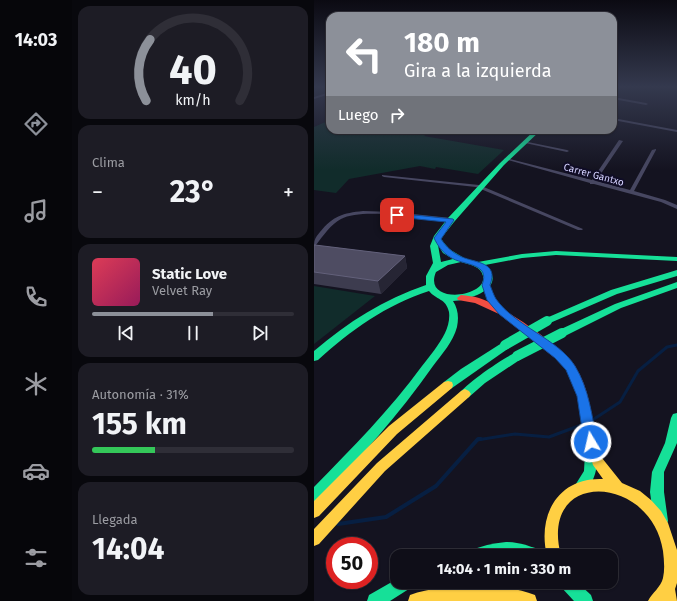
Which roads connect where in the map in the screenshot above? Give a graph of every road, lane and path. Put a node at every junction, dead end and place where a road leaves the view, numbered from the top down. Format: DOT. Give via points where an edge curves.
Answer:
graph roads {
  1 [pos="617,120"];
  2 [pos="677,131"];
  3 [pos="534,134"];
  4 [pos="621,141"];
  5 [pos="525,142"];
  6 [pos="654,150"];
  7 [pos="567,151"];
  8 [pos="506,159"];
  9 [pos="384,176"];
  10 [pos="592,183"];
  11 [pos="480,188"];
  12 [pos="631,192"];
  13 [pos="677,207"];
  14 [pos="451,220"];
  15 [pos="580,229"];
  16 [pos="438,237"];
  17 [pos="314,244"];
  18 [pos="677,259"];
  19 [pos="461,260"];
  20 [pos="478,264"];
  21 [pos="434,268"];
  22 [pos="677,273"];
  23 [pos="430,284"];
  24 [pos="486,285"];
  25 [pos="677,285"];
  26 [pos="445,297"];
  27 [pos="461,298"];
  28 [pos="502,312"];
  29 [pos="314,357"];
  30 [pos="677,418"];
  31 [pos="591,442"];
  32 [pos="581,486"];
  33 [pos="616,486"];
  34 [pos="314,497"];
  35 [pos="314,511"];
  36 [pos="661,521"];
  37 [pos="314,539"];
  38 [pos="496,549"];
  39 [pos="517,549"];
  40 [pos="553,549"];
  41 [pos="667,588"];
  42 [pos="395,589"];
  43 [pos="573,589"];
  44 [pos="375,601"];
  45 [pos="416,601"];
  46 [pos="529,601"];
  47 [pos="585,601"];
  48 [pos="656,601"];
  49 [pos="670,601"];
  1 -- 2 [label="street"];
  3 -- 5 [label="main road"];
  4 -- 10 [label="street"];
  5 -- 7 [label="street"];
  5 -- 8 [label="main road"];
  6 -- 12 [label="street"];
  8 -- 10 [label="street, Carrer Gantxo"];
  8 -- 11 [label="main road"];
  9 -- 11 [label="street"];
  10 -- 12 [label="street, Carrer Gantxo"];
  11 -- 14 [label="main road"];
  11 -- 15 [label="street"];
  12 -- 13 [label="street, Carrer Gantxo"];
  14 -- 16 [label="main road"];
  14 -- 17 [label="street" via="367,212 352,213 340,217 331,224"];
  16 -- 19 [label="main road" via="446,251"];
  16 -- 21 [label="main road" via="434,246 437,263"];
  18 -- 20 [label="main road" via="565,253"];
  19 -- 20 [label="main road"];
  19 -- 21 [label="main road" via="446,262"];
  20 -- 24 [label="main road" via="488,273"];
  21 -- 23 [label="main road" via="430,274"];
  22 -- 35 [label="main road, bridge" via="614,292 547,321 505,345 465,372 392,430"];
  23 -- 26 [label="main road"];
  23 -- 29 [label="main road" via="360,322"];
  24 -- 27 [label="main road" via="472,296"];
  24 -- 28 [label="main road" via="492,300"];
  25 -- 37 [label="main road, bridge" via="598,313 517,356 481,380 381,467"];
  26 -- 27 [label="main road"];
  26 -- 34 [label="main road" via="453,307 453,327 422,377 383,425"];
  27 -- 28 [label="main road" via="477,300"];
  28 -- 31 [label="main road" via="559,355 571,368 583,396"];
  30 -- 36 [label="main road" via="671,443 658,472 657,492"];
  31 -- 32 [label="main road" via="590,472"];
  31 -- 33 [label="main road" via="597,461"];
  32 -- 33 [label="main road" via="598,483"];
  32 -- 40 [label="main road" via="560,504 553,518 550,533"];
  33 -- 36 [label="main road" via="638,497"];
  36 -- 41 [label="main road" via="672,554 672,572"];
  38 -- 39 [label="main road"];
  41 -- 48 [label="main road"];
  41 -- 49 [label="main road"];
  42 -- 44 [label="main road"];
  43 -- 47 [label="main road"];
  45 -- 46 [label="main road" via="439,595 477,592 518,597"];
}
